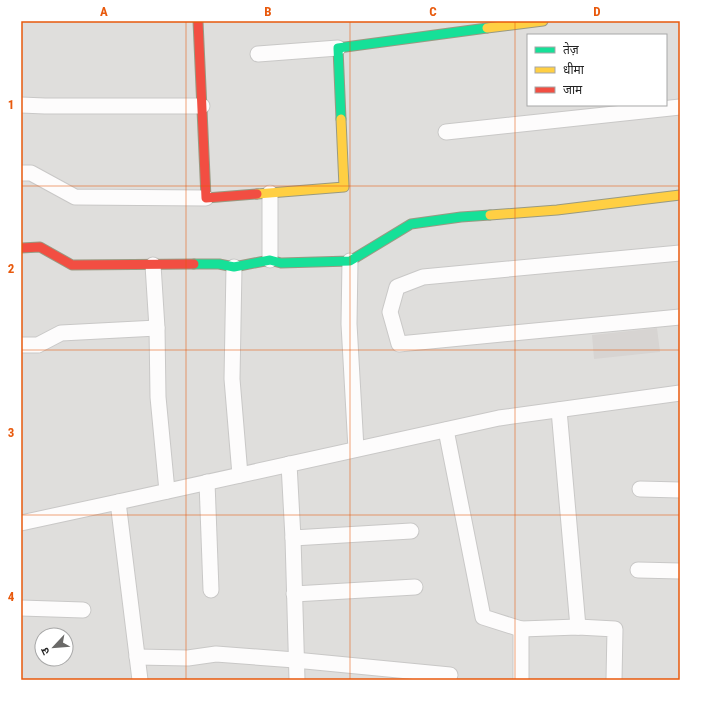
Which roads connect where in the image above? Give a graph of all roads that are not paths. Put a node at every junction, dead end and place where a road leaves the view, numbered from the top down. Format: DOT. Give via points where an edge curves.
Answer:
graph roads {
  1 [pos="198,21"];
  2 [pos="543,21"];
  3 [pos="527,22"];
  4 [pos="338,48"];
  5 [pos="258,54"];
  6 [pos="21,105"];
  7 [pos="202,106"];
  8 [pos="680,107"];
  9 [pos="446,132"];
  10 [pos="21,173"];
  11 [pos="270,193"];
  12 [pos="680,195"];
  13 [pos="206,198"];
  14 [pos="21,248"];
  15 [pos="680,253"];
  16 [pos="270,260"];
  17 [pos="350,261"];
  18 [pos="153,265"];
  19 [pos="234,267"];
  20 [pos="680,317"];
  21 [pos="157,328"];
  22 [pos="21,345"];
  23 [pos="680,393"];
  24 [pos="559,410"];
  25 [pos="446,430"];
  26 [pos="356,449"];
  27 [pos="289,464"];
  28 [pos="240,475"];
  29 [pos="207,482"];
  30 [pos="640,489"];
  31 [pos="680,490"];
  32 [pos="167,491"];
  33 [pos="118,502"];
  34 [pos="21,523"];
  35 [pos="411,530"];
  36 [pos="293,538"];
  37 [pos="638,570"];
  38 [pos="680,572"];
  39 [pos="415,587"];
  40 [pos="211,590"];
  41 [pos="294,594"];
  42 [pos="21,608"];
  43 [pos="83,610"];
  44 [pos="578,627"];
  45 [pos="521,628"];
  46 [pos="137,657"];
  47 [pos="295,660"];
  48 [pos="450,675"];
  49 [pos="140,680"];
  50 [pos="297,680"];
  51 [pos="521,680"];
  52 [pos="614,680"];
  1 -- 7 [label="street"];
  2 -- 3 [label="street"];
  3 -- 4 [label="street"];
  4 -- 5 [label="street"];
  4 -- 11 [label="street" via="344,187"];
  6 -- 7 [label="street"];
  7 -- 13 [label="street"];
  8 -- 9 [label="street"];
  10 -- 13 [label="street" via="31,173 75,197"];
  11 -- 13 [label="street"];
  11 -- 16 [label="street"];
  12 -- 17 [label="street" via="411,224"];
  14 -- 18 [label="street" via="40,247 72,265"];
  15 -- 20 [label="street" via="423,278 397,287 390,312 399,344"];
  16 -- 17 [label="street" via="281,263"];
  16 -- 19 [label="street"];
  17 -- 26 [label="street" via="349,324"];
  18 -- 19 [label="street" via="219,264"];
  18 -- 21 [label="street"];
  19 -- 28 [label="street" via="232,379"];
  21 -- 22 [label="street" via="61,333 38,345"];
  21 -- 32 [label="street" via="158,397"];
  23 -- 24 [label="street"];
  24 -- 25 [label="street" via="499,418"];
  24 -- 44 [label="street"];
  25 -- 26 [label="street"];
  25 -- 45 [label="street" via="483,617"];
  26 -- 27 [label="street"];
  27 -- 28 [label="street"];
  27 -- 36 [label="street"];
  28 -- 29 [label="street"];
  29 -- 32 [label="street"];
  29 -- 40 [label="street"];
  30 -- 31 [label="street"];
  32 -- 33 [label="street"];
  33 -- 34 [label="street"];
  33 -- 46 [label="street"];
  35 -- 36 [label="street"];
  36 -- 41 [label="street"];
  37 -- 38 [label="street"];
  39 -- 41 [label="street"];
  41 -- 47 [label="street"];
  42 -- 43 [label="street"];
  44 -- 45 [label="street"];
  44 -- 52 [label="street" via="616,629"];
  45 -- 51 [label="street"];
  46 -- 47 [label="street" via="188,658 216,654"];
  46 -- 49 [label="street"];
  47 -- 48 [label="street"];
  47 -- 50 [label="street"];
}
